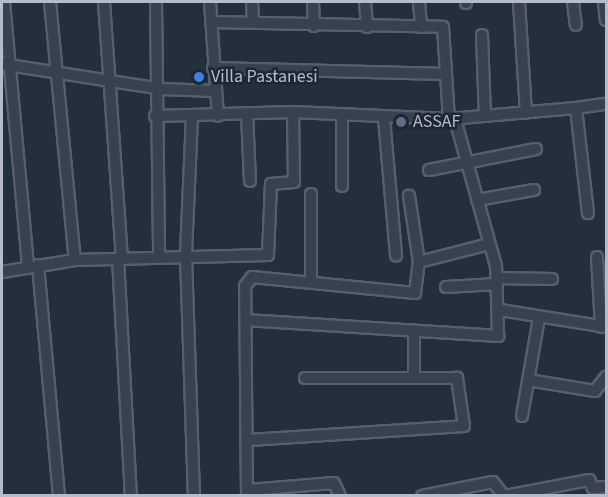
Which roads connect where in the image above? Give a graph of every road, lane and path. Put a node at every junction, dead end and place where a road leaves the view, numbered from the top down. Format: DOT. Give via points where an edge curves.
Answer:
graph roads {
  1 [pos="4,2"];
  2 [pos="50,2"];
  3 [pos="104,2"];
  4 [pos="156,2"];
  5 [pos="210,2"];
  6 [pos="252,2"];
  7 [pos="313,2"];
  8 [pos="365,2"];
  9 [pos="419,2"];
  10 [pos="519,2"];
  11 [pos="573,2"];
  12 [pos="603,2"];
  13 [pos="606,20"];
  14 [pos="253,21"];
  15 [pos="212,22"];
  16 [pos="576,25"];
  17 [pos="314,26"];
  18 [pos="367,27"];
  19 [pos="421,27"];
  20 [pos="482,35"];
  21 [pos="5,64"];
  22 [pos="213,68"];
  23 [pos="56,73"];
  24 [pos="446,74"];
  25 [pos="108,81"];
  26 [pos="161,89"];
  27 [pos="216,91"];
  28 [pos="606,104"];
  29 [pos="576,108"];
  30 [pos="293,112"];
  31 [pos="247,113"];
  32 [pos="526,113"];
  33 [pos="342,115"];
  34 [pos="155,116"];
  35 [pos="192,116"];
  36 [pos="218,116"];
  37 [pos="485,117"];
  38 [pos="384,118"];
  39 [pos="452,119"];
  40 [pos="536,149"];
  41 [pos="466,159"];
  42 [pos="429,170"];
  43 [pos="250,181"];
  44 [pos="342,186"];
  45 [pos="534,190"];
  46 [pos="311,194"];
  47 [pos="409,196"];
  48 [pos="477,200"];
  49 [pos="588,213"];
  50 [pos="489,244"];
  51 [pos="396,255"];
  52 [pos="186,256"];
  53 [pos="597,256"];
  54 [pos="159,257"];
  55 [pos="120,258"];
  56 [pos="75,260"];
  57 [pos="418,262"];
  58 [pos="33,266"];
  59 [pos="2,273"];
  60 [pos="552,279"];
  61 [pos="311,281"];
  62 [pos="497,281"];
  63 [pos="446,287"];
  64 [pos="500,310"];
  65 [pos="539,318"];
  66 [pos="246,321"];
  67 [pos="604,327"];
  68 [pos="414,332"];
  69 [pos="606,377"];
  70 [pos="305,378"];
  71 [pos="414,378"];
  72 [pos="528,380"];
  73 [pos="522,416"];
  74 [pos="249,440"];
  75 [pos="606,487"];
  76 [pos="248,493"];
  77 [pos="59,495"];
  78 [pos="131,495"];
  79 [pos="194,495"];
  80 [pos="340,495"];
  81 [pos="422,495"];
  82 [pos="504,495"];
  1 -- 21 [label="street"];
  2 -- 23 [label="street"];
  3 -- 25 [label="street"];
  4 -- 26 [label="street"];
  5 -- 15 [label="street"];
  6 -- 14 [label="street"];
  7 -- 17 [label="street"];
  8 -- 18 [label="street"];
  9 -- 19 [label="street"];
  10 -- 32 [label="street"];
  11 -- 16 [label="street"];
  12 -- 13 [label="street"];
  14 -- 15 [label="street"];
  14 -- 17 [label="street"];
  15 -- 22 [label="street"];
  17 -- 18 [label="street"];
  18 -- 19 [label="street"];
  19 -- 24 [label="street" via="442,27"];
  20 -- 37 [label="street"];
  21 -- 23 [label="street"];
  21 -- 58 [label="street"];
  22 -- 24 [label="street"];
  22 -- 27 [label="street"];
  23 -- 25 [label="street"];
  23 -- 56 [label="street"];
  24 -- 39 [label="street"];
  25 -- 26 [label="street"];
  25 -- 55 [label="street"];
  26 -- 27 [label="street"];
  26 -- 34 [label="street"];
  27 -- 36 [label="street"];
  28 -- 29 [label="street"];
  29 -- 32 [label="street"];
  29 -- 49 [label="street"];
  30 -- 31 [label="street"];
  30 -- 33 [label="street"];
  30 -- 52 [label="street" via="294,182 271,184 268,255"];
  31 -- 36 [label="street"];
  31 -- 43 [label="street"];
  32 -- 37 [label="street"];
  33 -- 38 [label="street"];
  33 -- 44 [label="street"];
  34 -- 35 [label="street"];
  34 -- 54 [label="street"];
  35 -- 36 [label="street"];
  35 -- 52 [label="street"];
  37 -- 39 [label="street"];
  38 -- 39 [label="street"];
  38 -- 51 [label="street"];
  39 -- 41 [label="street"];
  40 -- 41 [label="street"];
  41 -- 42 [label="street"];
  41 -- 48 [label="street"];
  45 -- 48 [label="street"];
  46 -- 61 [label="street"];
  47 -- 57 [label="street"];
  48 -- 50 [label="street"];
  50 -- 57 [label="street"];
  50 -- 62 [label="street"];
  52 -- 54 [label="street"];
  52 -- 79 [label="street"];
  53 -- 67 [label="street"];
  54 -- 55 [label="street"];
  55 -- 56 [label="street"];
  55 -- 78 [label="street"];
  56 -- 58 [label="street"];
  57 -- 61 [label="street" via="416,293"];
  58 -- 59 [label="street"];
  58 -- 77 [label="street"];
  60 -- 62 [label="street"];
  61 -- 66 [label="street" via="252,277 245,286"];
  62 -- 63 [label="street"];
  62 -- 64 [label="street"];
  64 -- 65 [label="street"];
  64 -- 68 [label="street" via="498,336"];
  65 -- 67 [label="street"];
  65 -- 72 [label="street"];
  66 -- 68 [label="street"];
  66 -- 74 [label="street"];
  68 -- 71 [label="street"];
  69 -- 72 [label="street" via="595,391"];
  70 -- 71 [label="street"];
  71 -- 74 [label="street" via="458,378 464,426"];
  72 -- 73 [label="street"];
  74 -- 76 [label="street"];
  75 -- 82 [label="street" via="593,488 590,480"];
  76 -- 80 [label="street" via="334,483"];
  81 -- 82 [label="street" via="493,482"];
}
